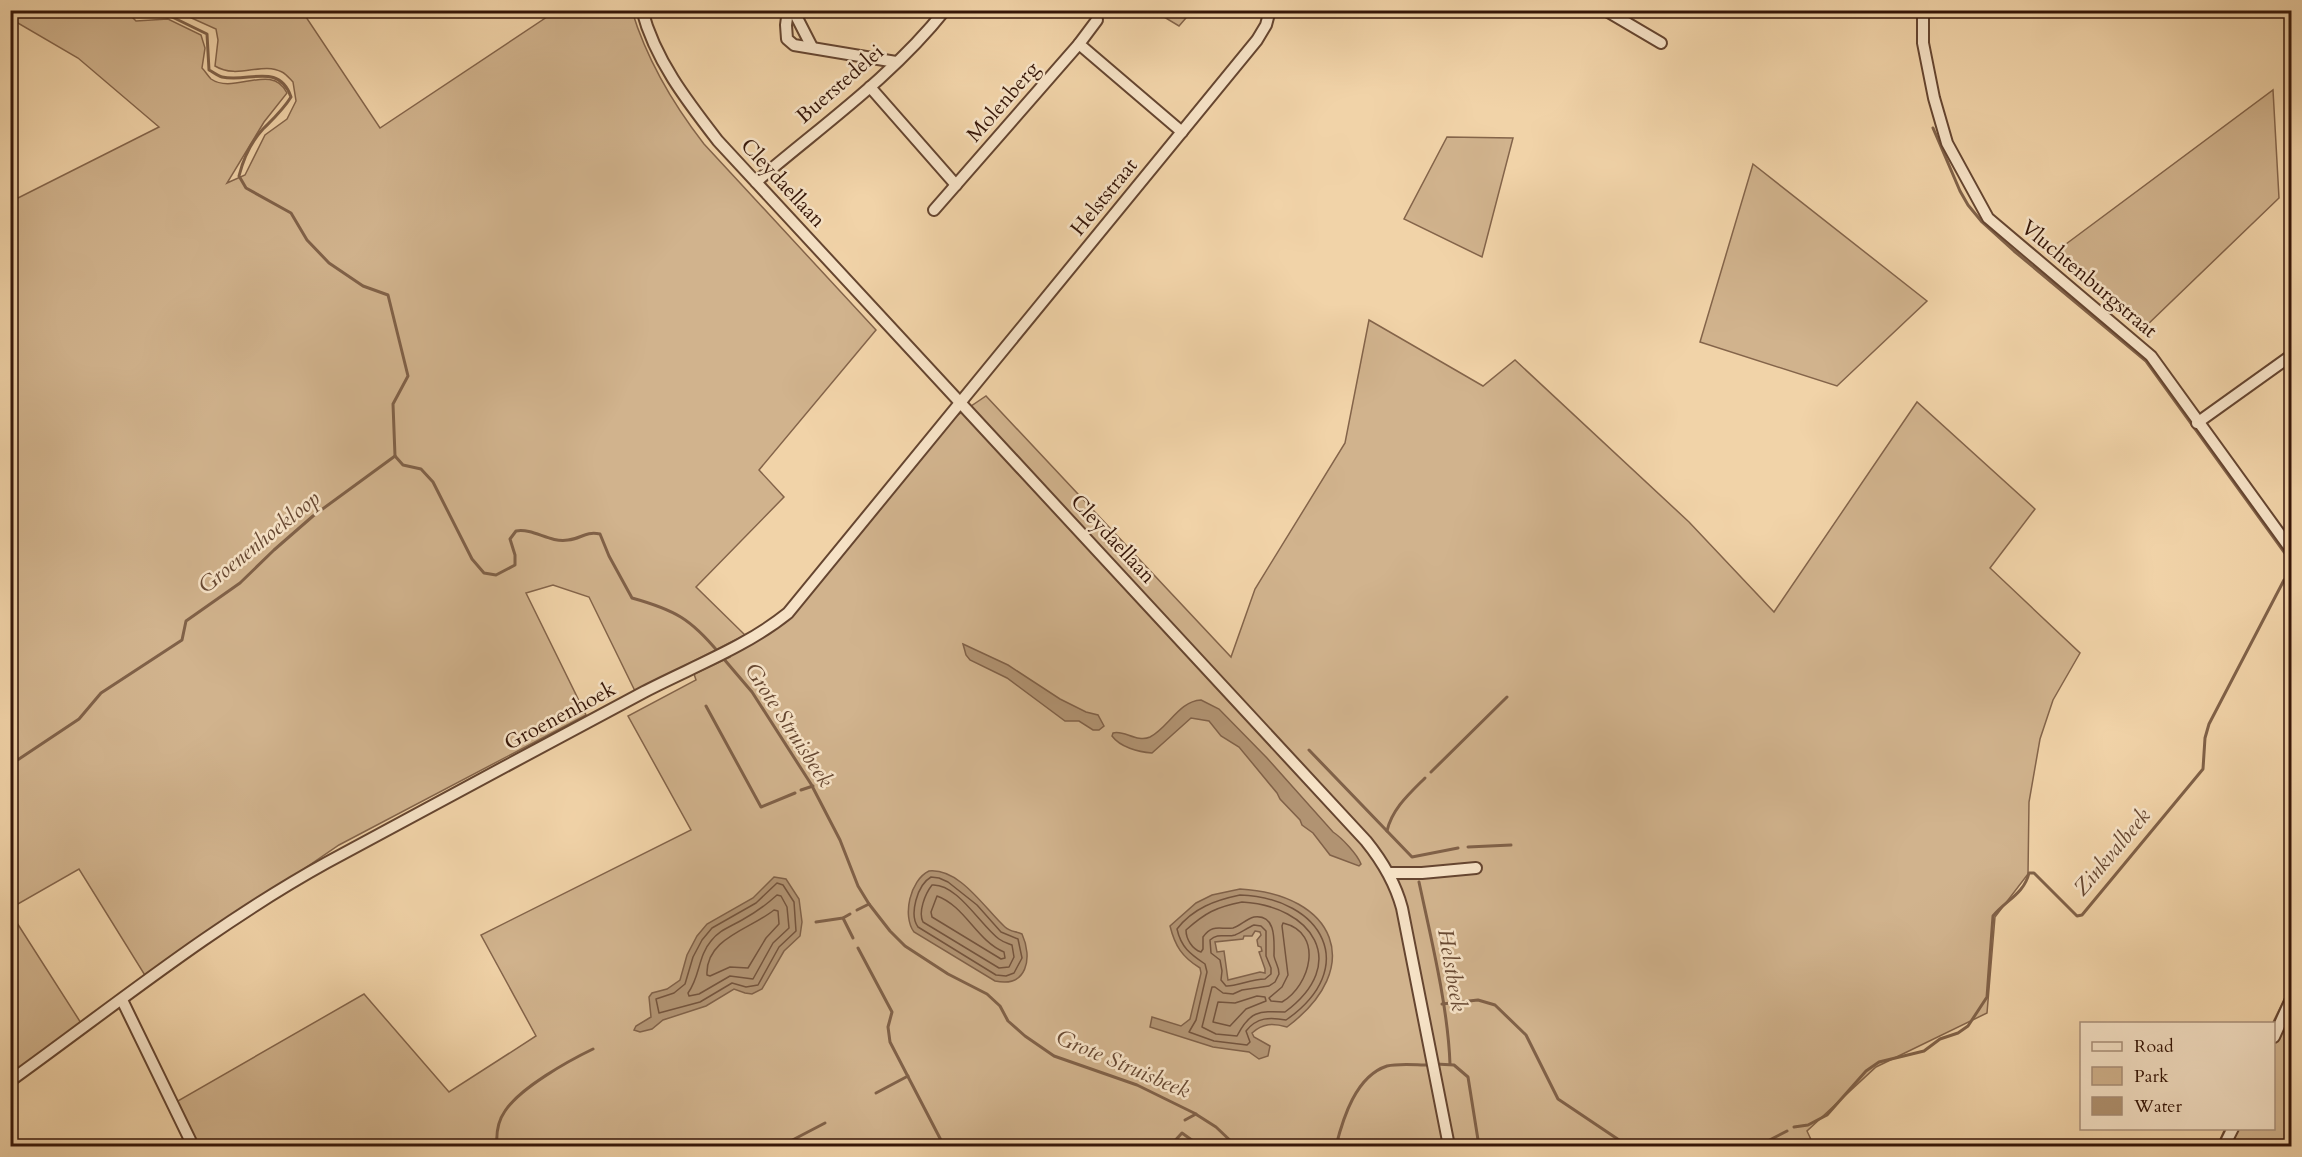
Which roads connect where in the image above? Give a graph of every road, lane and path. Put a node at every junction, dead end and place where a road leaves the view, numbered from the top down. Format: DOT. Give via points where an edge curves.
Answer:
graph roads {
  1 [pos="642,10"];
  2 [pos="791,10"];
  3 [pos="945,10"];
  4 [pos="1270,10"];
  5 [pos="1605,10"];
  6 [pos="1923,10"];
  7 [pos="1097,20"];
  8 [pos="1661,43"];
  9 [pos="1079,44"];
  10 [pos="812,47"];
  11 [pos="896,62"];
  12 [pos="870,87"];
  13 [pos="1182,132"];
  14 [pos="756,182"];
  15 [pos="956,185"];
  16 [pos="934,210"];
  17 [pos="2292,355"];
  18 [pos="960,403"];
  19 [pos="2197,423"];
  20 [pos="2292,551"];
  21 [pos="1476,868"];
  22 [pos="1390,873"];
  23 [pos="2292,997"];
  24 [pos="122,1000"];
  25 [pos="2275,1035"];
  26 [pos="10,1081"];
  27 [pos="2231,1130"];
  28 [pos="193,1146"];
  29 [pos="1449,1146"];
  30 [pos="2225,1146"];
  1 -- 14 [label="street, Cleydaellaan" via="659,54 684,99"];
  2 -- 10 [label="street"];
  2 -- 10 [label="street" via="787,39 794,45"];
  3 -- 11 [label="street, Buerstedelei" via="922,40"];
  4 -- 13 [label="street, Helststraat" via="1257,40"];
  5 -- 8 [label="street"];
  6 -- 19 [label="street, Vluchtenburgstraat" via="1923,43 1947,143 1988,218 2151,356"];
  7 -- 9 [label="street, Molenberg"];
  9 -- 13 [label="street"];
  9 -- 15 [label="street, Molenberg"];
  10 -- 11 [label="street"];
  11 -- 12 [label="street, Buerstedelei"];
  12 -- 14 [label="street, Buerstedelei"];
  12 -- 15 [label="street"];
  13 -- 18 [label="street, Helststraat"];
  14 -- 18 [label="street, Cleydaellaan"];
  15 -- 16 [label="street, Molenberg"];
  17 -- 19 [label="street"];
  18 -- 22 [label="street, Cleydaellaan" via="1366,841"];
  18 -- 24 [label="street, Groenenhoek" via="788,613 770,627 325,864 260,902"];
  19 -- 20 [label="street, Vluchtenburgstraat"];
  21 -- 22 [label="street"];
  22 -- 29 [label="street, Cleydaellaan" via="1402,908"];
  23 -- 25 [label="street"];
  24 -- 26 [label="street, Groenenhoek"];
  24 -- 28 [label="street"];
  27 -- 30 [label="street"];
}
